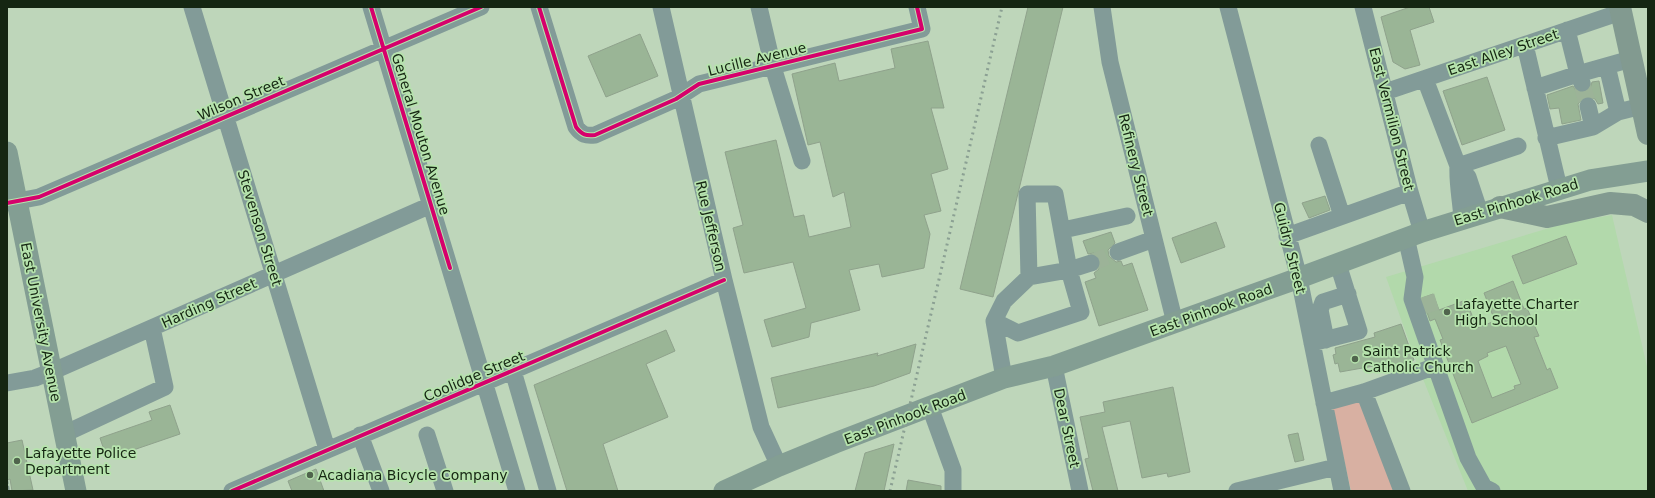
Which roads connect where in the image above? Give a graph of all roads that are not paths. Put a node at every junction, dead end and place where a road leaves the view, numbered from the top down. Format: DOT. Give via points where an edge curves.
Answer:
graph roads {
  1 [pos="192,7"];
  2 [pos="371,7"];
  3 [pos="481,7"];
  4 [pos="539,7"];
  5 [pos="661,7"];
  6 [pos="759,7"];
  7 [pos="917,7"];
  8 [pos="1102,7"];
  9 [pos="1228,7"];
  10 [pos="1363,7"];
  11 [pos="1620,9"];
  12 [pos="1567,30"];
  13 [pos="1525,45"];
  14 [pos="384,49"];
  15 [pos="1640,65"];
  16 [pos="1607,66"];
  17 [pos="773,67"];
  18 [pos="1425,79"];
  19 [pos="1580,79"];
  20 [pos="1535,88"];
  21 [pos="1385,92"];
  22 [pos="681,96"];
  23 [pos="1588,106"];
  24 [pos="1642,106"];
  25 [pos="1618,112"];
  26 [pos="225,117"];
  27 [pos="1592,127"];
  28 [pos="1648,134"];
  29 [pos="1546,138"];
  30 [pos="1318,146"];
  31 [pos="1518,146"];
  32 [pos="7,152"];
  33 [pos="802,161"];
  34 [pos="1458,166"];
  35 [pos="1648,171"];
  36 [pos="1559,188"];
  37 [pos="1410,192"];
  38 [pos="12,202"];
  39 [pos="431,205"];
  40 [pos="1648,212"];
  41 [pos="1481,213"];
  42 [pos="1127,216"];
  43 [pos="1342,216"];
  44 [pos="1063,230"];
  45 [pos="1414,234"];
  46 [pos="1287,236"];
  47 [pos="1154,239"];
  48 [pos="1118,252"];
  49 [pos="1091,263"];
  50 [pos="1338,264"];
  51 [pos="1069,270"];
  52 [pos="274,274"];
  53 [pos="1029,277"];
  54 [pos="1298,278"];
  55 [pos="724,280"];
  56 [pos="1348,294"];
  57 [pos="1434,320"];
  58 [pos="994,321"];
  59 [pos="1175,323"];
  60 [pos="152,328"];
  61 [pos="1425,339"];
  62 [pos="1319,341"];
  63 [pos="1054,366"];
  64 [pos="1436,366"];
  65 [pos="512,371"];
  66 [pos="51,372"];
  67 [pos="1004,378"];
  68 [pos="7,383"];
  69 [pos="485,383"];
  70 [pos="1364,392"];
  71 [pos="1324,403"];
  72 [pos="930,407"];
  73 [pos="64,434"];
  74 [pos="360,435"];
  75 [pos="427,435"];
  76 [pos="327,449"];
  77 [pos="779,466"];
  78 [pos="1336,467"];
  79 [pos="76,491"];
  80 [pos="232,491"];
  81 [pos="381,491"];
  82 [pos="445,491"];
  83 [pos="517,491"];
  84 [pos="548,491"];
  85 [pos="724,491"];
  86 [pos="954,491"];
  87 [pos="1080,491"];
  88 [pos="1238,491"];
  89 [pos="1342,491"];
  90 [pos="1402,491"];
  91 [pos="1492,491"];
  1 -- 26 [label="street, Stevenson Street"];
  2 -- 14 [label="street, General Mouton Avenue"];
  3 -- 14 [label="street, Wilson Street"];
  4 -- 22 [label="street, Lucille Avenue" via="576,127 582,134 595,135"];
  5 -- 22 [label="street, Rue Jefferson"];
  6 -- 17 [label="street"];
  7 -- 17 [label="street, Lucille Avenue" via="922,29"];
  8 -- 47 [label="street, Refinery Street" via="1110,62"];
  9 -- 46 [label="street, Guidry Street"];
  10 -- 21 [label="street, East Vermilion Street"];
  11 -- 12 [label="street, East Alley Street"];
  11 -- 15 [label="highway" via="1625,32"];
  12 -- 13 [label="street, East Alley Street"];
  12 -- 19 [label="street"];
  13 -- 18 [label="street, East Alley Street"];
  13 -- 20 [label="street"];
  14 -- 26 [label="street, Wilson Street"];
  14 -- 39 [label="street, General Mouton Avenue"];
  15 -- 16 [label="street"];
  15 -- 24 [label="highway"];
  16 -- 19 [label="street"];
  16 -- 25 [label="street"];
  17 -- 22 [label="street, Lucille Avenue" via="698,84"];
  17 -- 33 [label="street"];
  18 -- 21 [label="street, East Alley Street"];
  18 -- 34 [label="street"];
  19 -- 20 [label="street"];
  20 -- 29 [label="street"];
  21 -- 37 [label="street, East Vermilion Street"];
  22 -- 55 [label="street, Rue Jefferson"];
  23 -- 27 [label="street"];
  24 -- 25 [label="street"];
  24 -- 28 [label="highway"];
  25 -- 27 [label="street"];
  26 -- 38 [label="street, Wilson Street" via="39,197"];
  26 -- 52 [label="street, Stevenson Street"];
  27 -- 29 [label="street"];
  29 -- 36 [label="street"];
  30 -- 43 [label="street"];
  31 -- 34 [label="street"];
  32 -- 38 [label="main road, East University Avenue"];
  34 -- 41 [label="street" via="1468,177"];
  35 -- 36 [label="main road, East Pinhook Road" via="1590,180"];
  36 -- 41 [label="main road, East Pinhook Road"];
  37 -- 43 [label="street"];
  37 -- 45 [label="street, East Vermilion Street"];
  38 -- 66 [label="main road, East University Avenue"];
  39 -- 52 [label="street, Harding Street"];
  39 -- 69 [label="street, General Mouton Avenue"];
  40 -- 41 [label="highway" via="1634,205 1610,204 1546,217"];
  41 -- 45 [label="main road, East Pinhook Road"];
  42 -- 44 [label="street"];
  43 -- 46 [label="street"];
  44 -- 51 [label="street"];
  44 -- 53 [label="street" via="1055,194 1027,194"];
  45 -- 50 [label="main road, East Pinhook Road"];
  45 -- 61 [label="street, East Vermilion Street" via="1418,287 1412,299"];
  46 -- 54 [label="street, Guidry Street"];
  47 -- 48 [label="street"];
  47 -- 59 [label="street, Refinery Street"];
  49 -- 51 [label="street"];
  50 -- 54 [label="main road, East Pinhook Road"];
  50 -- 56 [label="street"];
  51 -- 53 [label="street"];
  51 -- 58 [label="street" via="1081,312 1018,333"];
  52 -- 60 [label="street, Harding Street"];
  52 -- 76 [label="street, Stevenson Street"];
  53 -- 58 [label="street" via="1004,301"];
  54 -- 59 [label="main road, East Pinhook Road"];
  54 -- 62 [label="street, Guidry Street"];
  55 -- 65 [label="street, Coolidge Street"];
  55 -- 77 [label="street, Rue Jefferson" via="760,427"];
  56 -- 62 [label="street" via="1323,302 1320,310"];
  56 -- 62 [label="street" via="1359,331"];
  57 -- 61 [label="street"];
  58 -- 67 [label="street"];
  59 -- 63 [label="main road, East Pinhook Road"];
  60 -- 66 [label="street, Harding Street"];
  60 -- 73 [label="street" via="165,387"];
  61 -- 64 [label="street, East Vermilion Street"];
  62 -- 71 [label="street, Guidry Street"];
  63 -- 67 [label="main road, East Pinhook Road"];
  63 -- 87 [label="street, Dear Street"];
  64 -- 70 [label="street"];
  64 -- 91 [label="street, East Vermilion Street" via="1468,458 1484,487"];
  65 -- 69 [label="street, Coolidge Street"];
  65 -- 84 [label="street"];
  66 -- 68 [label="street, Harding Street"];
  66 -- 73 [label="main road, East University Avenue"];
  67 -- 72 [label="main road, East Pinhook Road"];
  69 -- 74 [label="street, Coolidge Street"];
  69 -- 83 [label="street, General Mouton Avenue"];
  70 -- 71 [label="street"];
  70 -- 90 [label="street"];
  71 -- 78 [label="street, Guidry Street"];
  72 -- 77 [label="main road, East Pinhook Road"];
  72 -- 86 [label="street" via="953,470"];
  73 -- 79 [label="main road, East University Avenue"];
  74 -- 76 [label="street, Coolidge Street"];
  74 -- 81 [label="street"];
  75 -- 82 [label="street"];
  76 -- 80 [label="street, Coolidge Street"];
  77 -- 85 [label="main road, East Pinhook Road"];
  78 -- 88 [label="street"];
  78 -- 89 [label="street, Guidry Street"];
}
